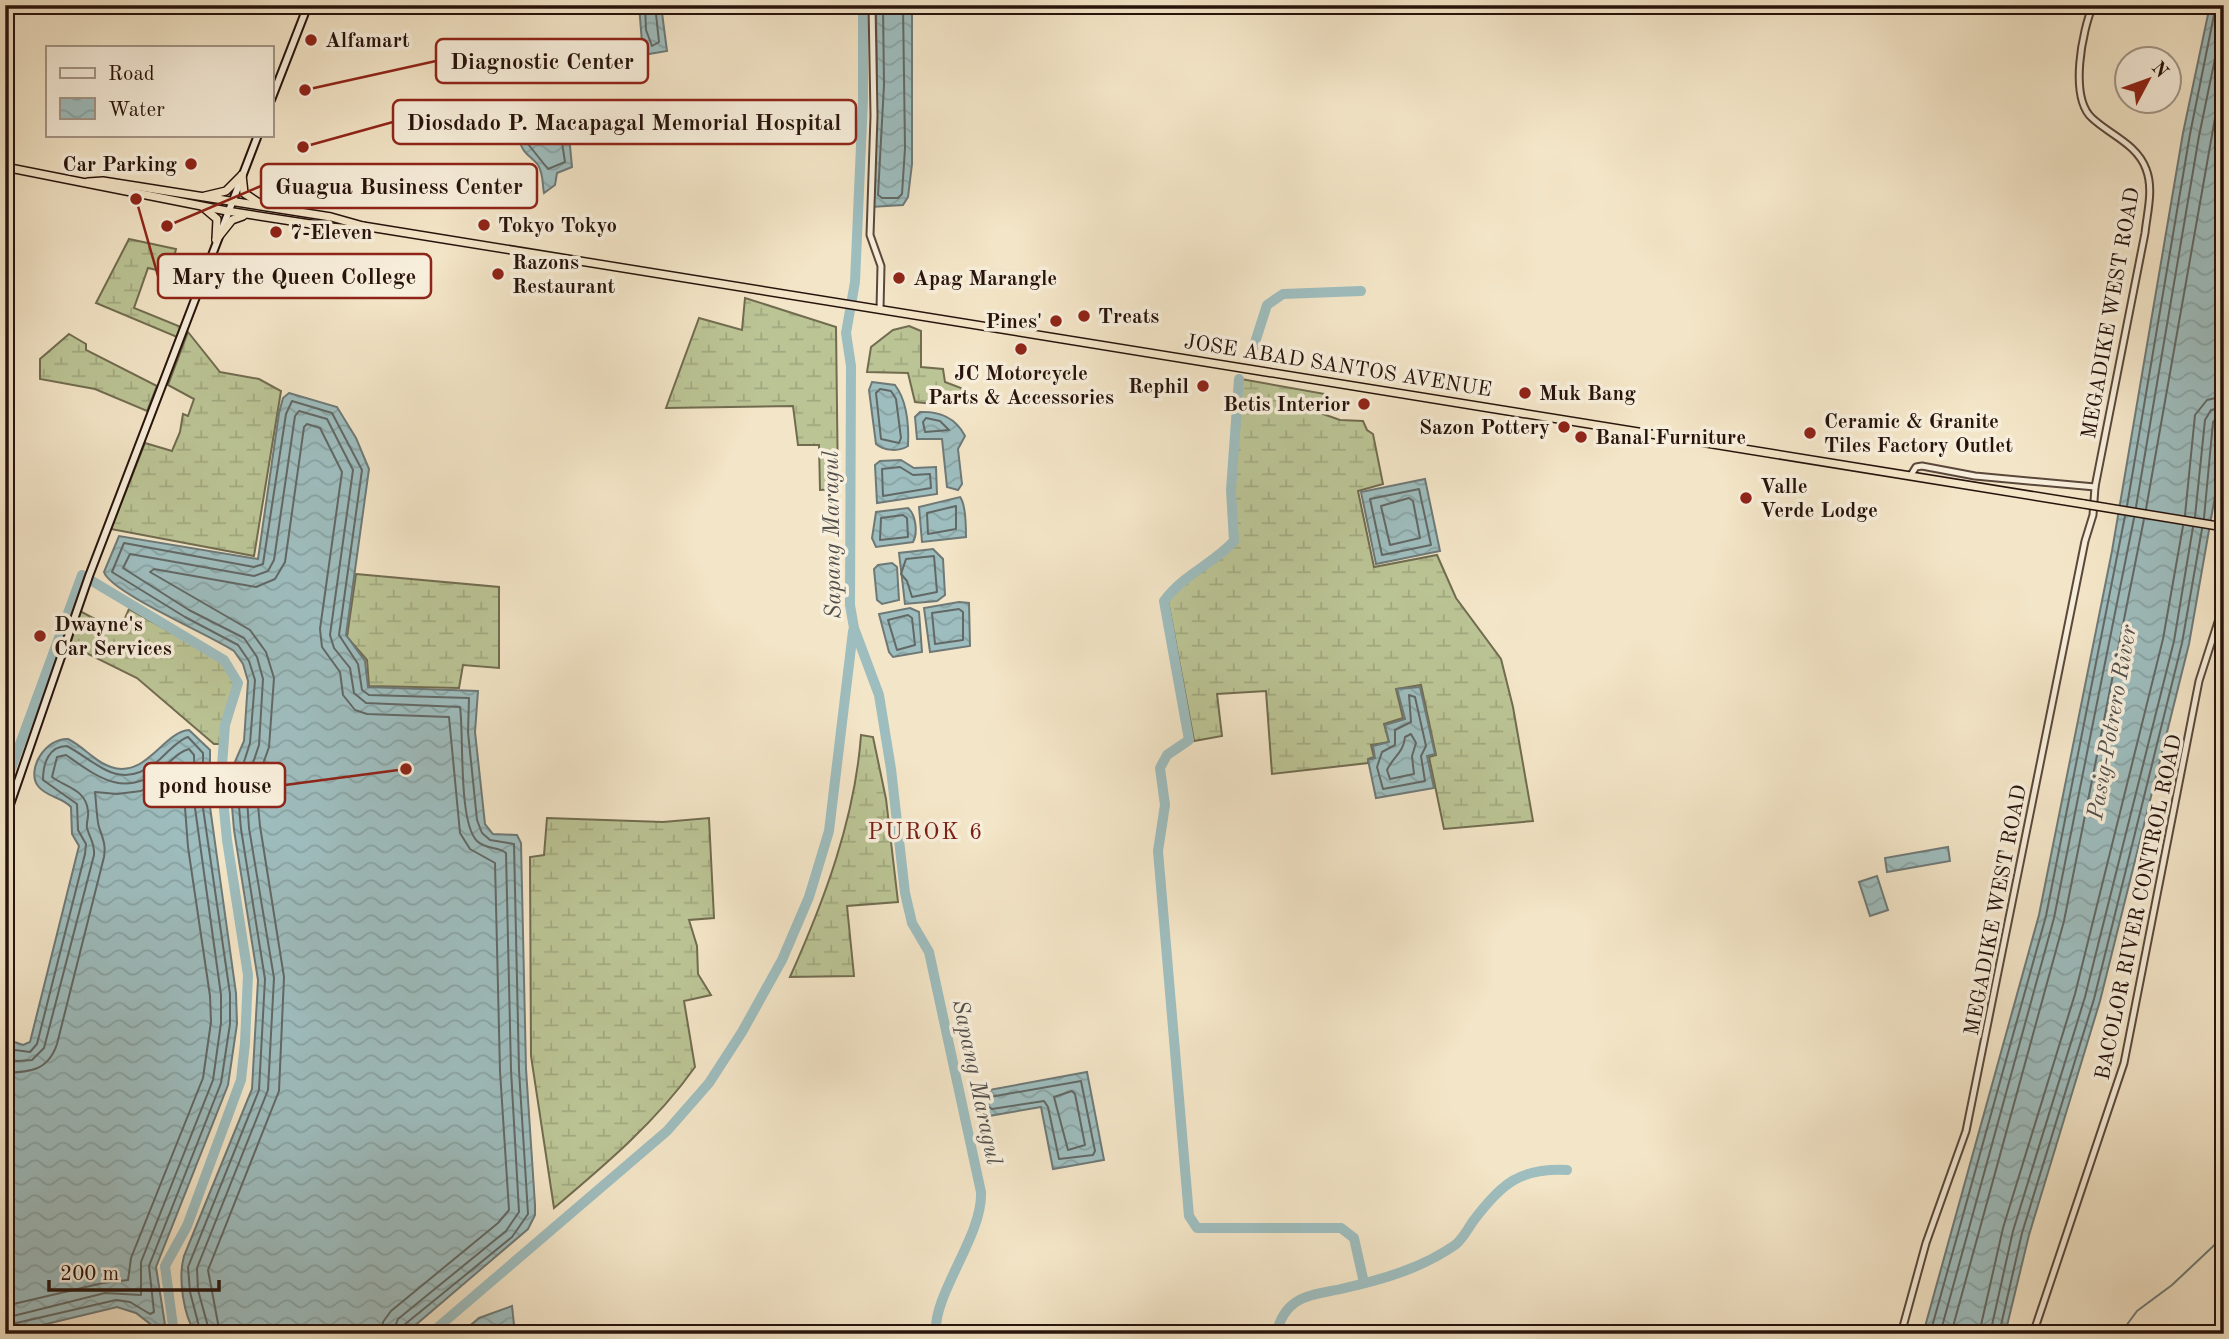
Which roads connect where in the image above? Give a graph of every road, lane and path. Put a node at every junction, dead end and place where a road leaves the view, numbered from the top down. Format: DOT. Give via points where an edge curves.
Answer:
graph roads {
  1 [pos="308,5"];
  2 [pos="872,5"];
  3 [pos="2092,5"];
  4 [pos="273,95"];
  5 [pos="258,136"];
  6 [pos="5,167"];
  7 [pos="242,175"];
  8 [pos="197,201"];
  9 [pos="229,207"];
  10 [pos="268,213"];
  11 [pos="216,240"];
  12 [pos="876,308"];
  13 [pos="1911,475"];
  14 [pos="2095,487"];
  15 [pos="2224,527"];
  16 [pos="2224,603"];
  17 [pos="7,809"];
  18 [pos="5,819"];
  19 [pos="1901,1334"];
  20 [pos="2033,1334"];
  1 -- 4 [label="main road"];
  2 -- 12 [label="street" via="869,213 870,235 881,266"];
  3 -- 14 [label="street, MEGADIKE WEST ROAD" via="2081,50 2082,102 2090,117 2142,159 2150,179"];
  5 -- 7 [label="main road"];
  6 -- 8 [label="highway, JOSE ABAD SANTOS AVENUE"];
  7 -- 8 [label="highway" via="226,191"];
  7 -- 9 [label="main road"];
  7 -- 10 [label="highway" via="244,193"];
  8 -- 9 [label="highway, JOSE ABAD SANTOS AVENUE"];
  8 -- 11 [label="highway" via="217,219"];
  9 -- 10 [label="highway, JOSE ABAD SANTOS AVENUE"];
  9 -- 11 [label="main road"];
  10 -- 11 [label="highway" via="236,217"];
  10 -- 12 [label="highway, JOSE ABAD SANTOS AVENUE"];
  11 -- 17 [label="main road"];
  12 -- 13 [label="highway, JOSE ABAD SANTOS AVENUE"];
  13 -- 14 [label="street" via="1922,466 1975,476"];
  13 -- 15 [label="highway, JOSE ABAD SANTOS AVENUE, bridge"];
  14 -- 19 [label="street, MEGADIKE WEST ROAD" via="2094,514 1966,1131"];
  16 -- 20 [label="street, BACOLOR RIVER CONTROL ROAD" via="2199,681 2124,1063"];
  17 -- 18 [label="main road"];
}
